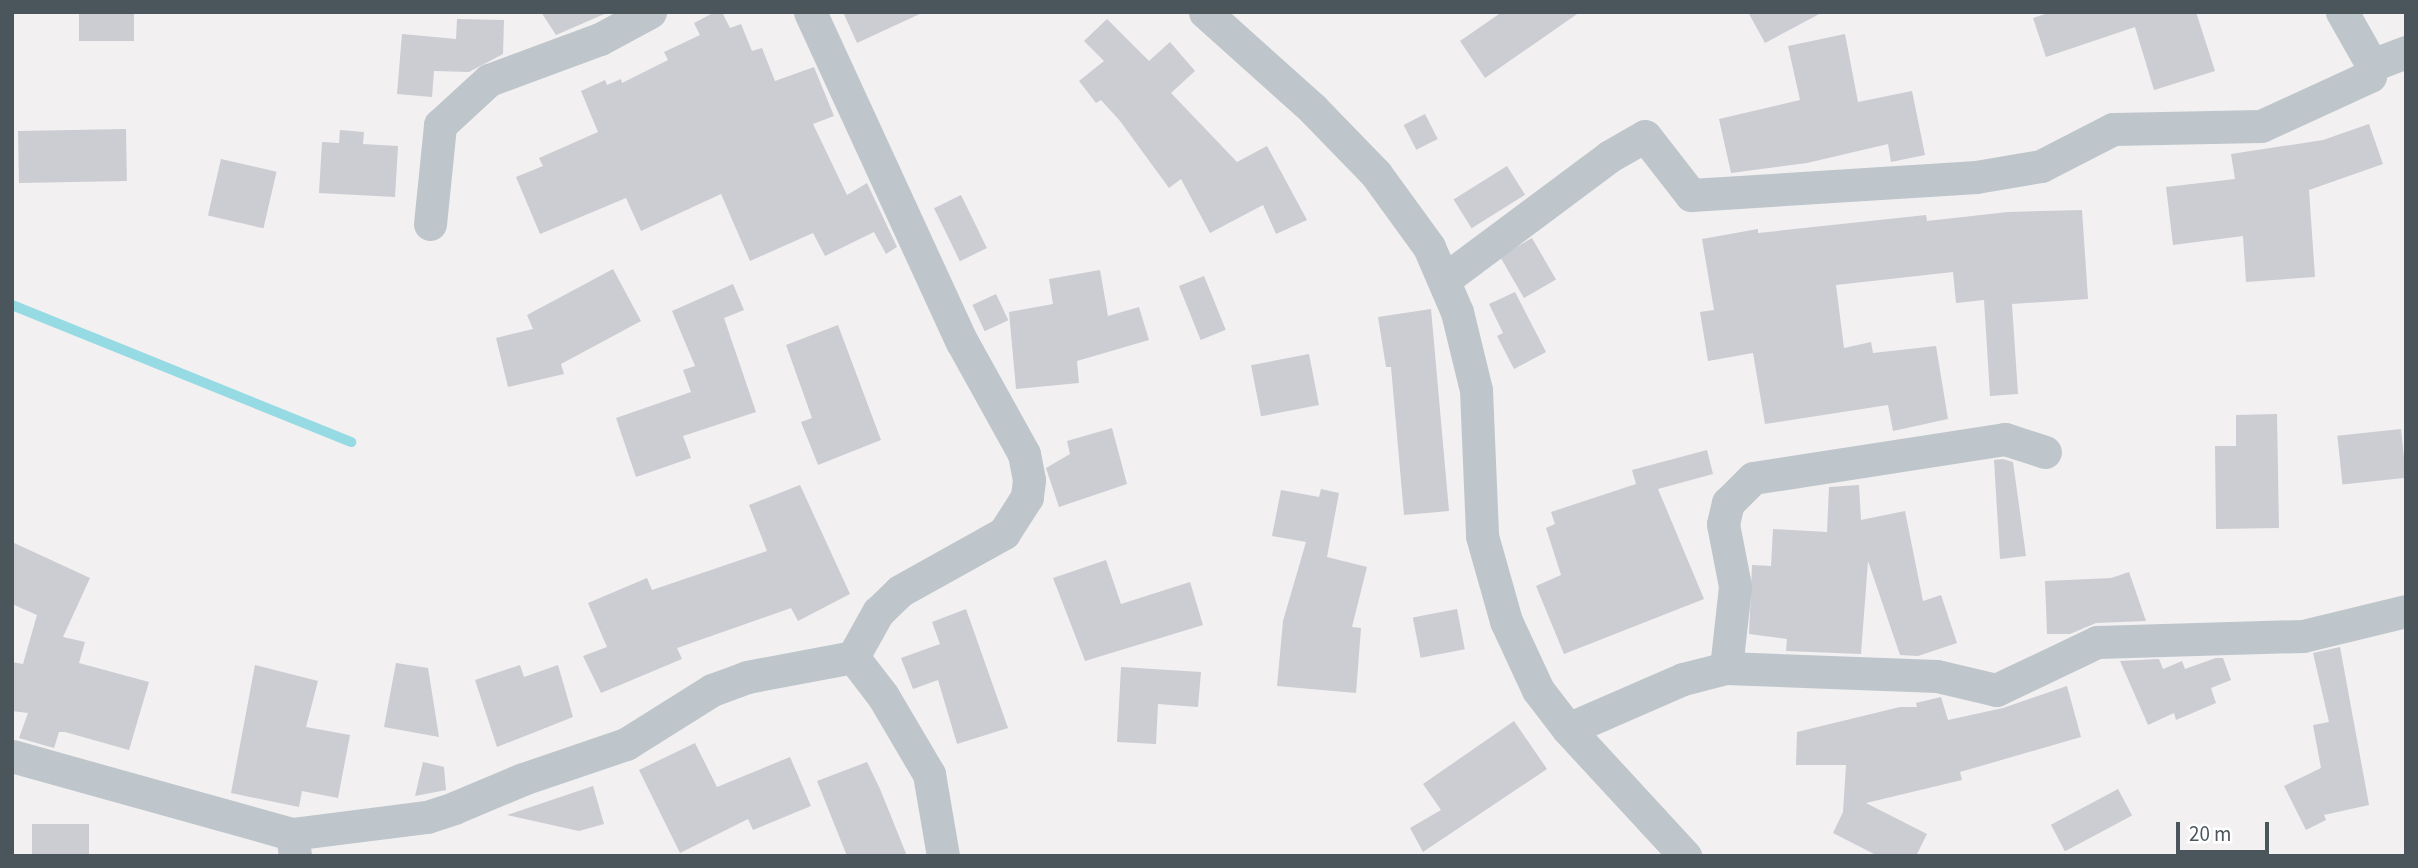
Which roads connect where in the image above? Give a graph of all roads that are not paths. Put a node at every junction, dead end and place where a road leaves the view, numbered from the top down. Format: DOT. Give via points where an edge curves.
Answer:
graph roads {
  1 [pos="650,12"];
  2 [pos="810,12"];
  3 [pos="1205,12"];
  4 [pos="2342,12"];
  5 [pos="2406,52"];
  6 [pos="2372,65"];
  7 [pos="430,224"];
  8 [pos="1445,279"];
  9 [pos="2045,452"];
  10 [pos="2406,611"];
  11 [pos="853,656"];
  12 [pos="1726,668"];
  13 [pos="1568,729"];
  14 [pos="12,756"];
  15 [pos="293,845"];
  16 [pos="943,856"];
  17 [pos="1685,856"];
  1 -- 7 [label="street" via="600,39 489,80 440,125"];
  2 -- 11 [label="street" via="962,342 1024,454 1029,480 1027,497 1004,533 900,591 878,612"];
  3 -- 8 [label="street" via="1313,109 1376,174 1429,247"];
  4 -- 6 [label="street"];
  5 -- 6 [label="street"];
  6 -- 8 [label="street" via="2370,76 2359,85 2261,126 2113,129 2041,166 1976,177 1691,195 1645,136 1610,156"];
  8 -- 13 [label="street" via="1476,390 1482,536 1506,621 1538,690"];
  9 -- 12 [label="street" via="2005,439 1753,478 1728,503 1723,524 1735,586"];
  10 -- 12 [label="street" via="2303,636 2097,642 1996,690 1937,676"];
  11 -- 15 [label="street" via="724,686 626,744 454,808"];
  11 -- 16 [label="street" via="883,696 929,774"];
  12 -- 13 [label="street" via="1684,679"];
  13 -- 17 [label="street"];
  14 -- 15 [label="street"];
}
